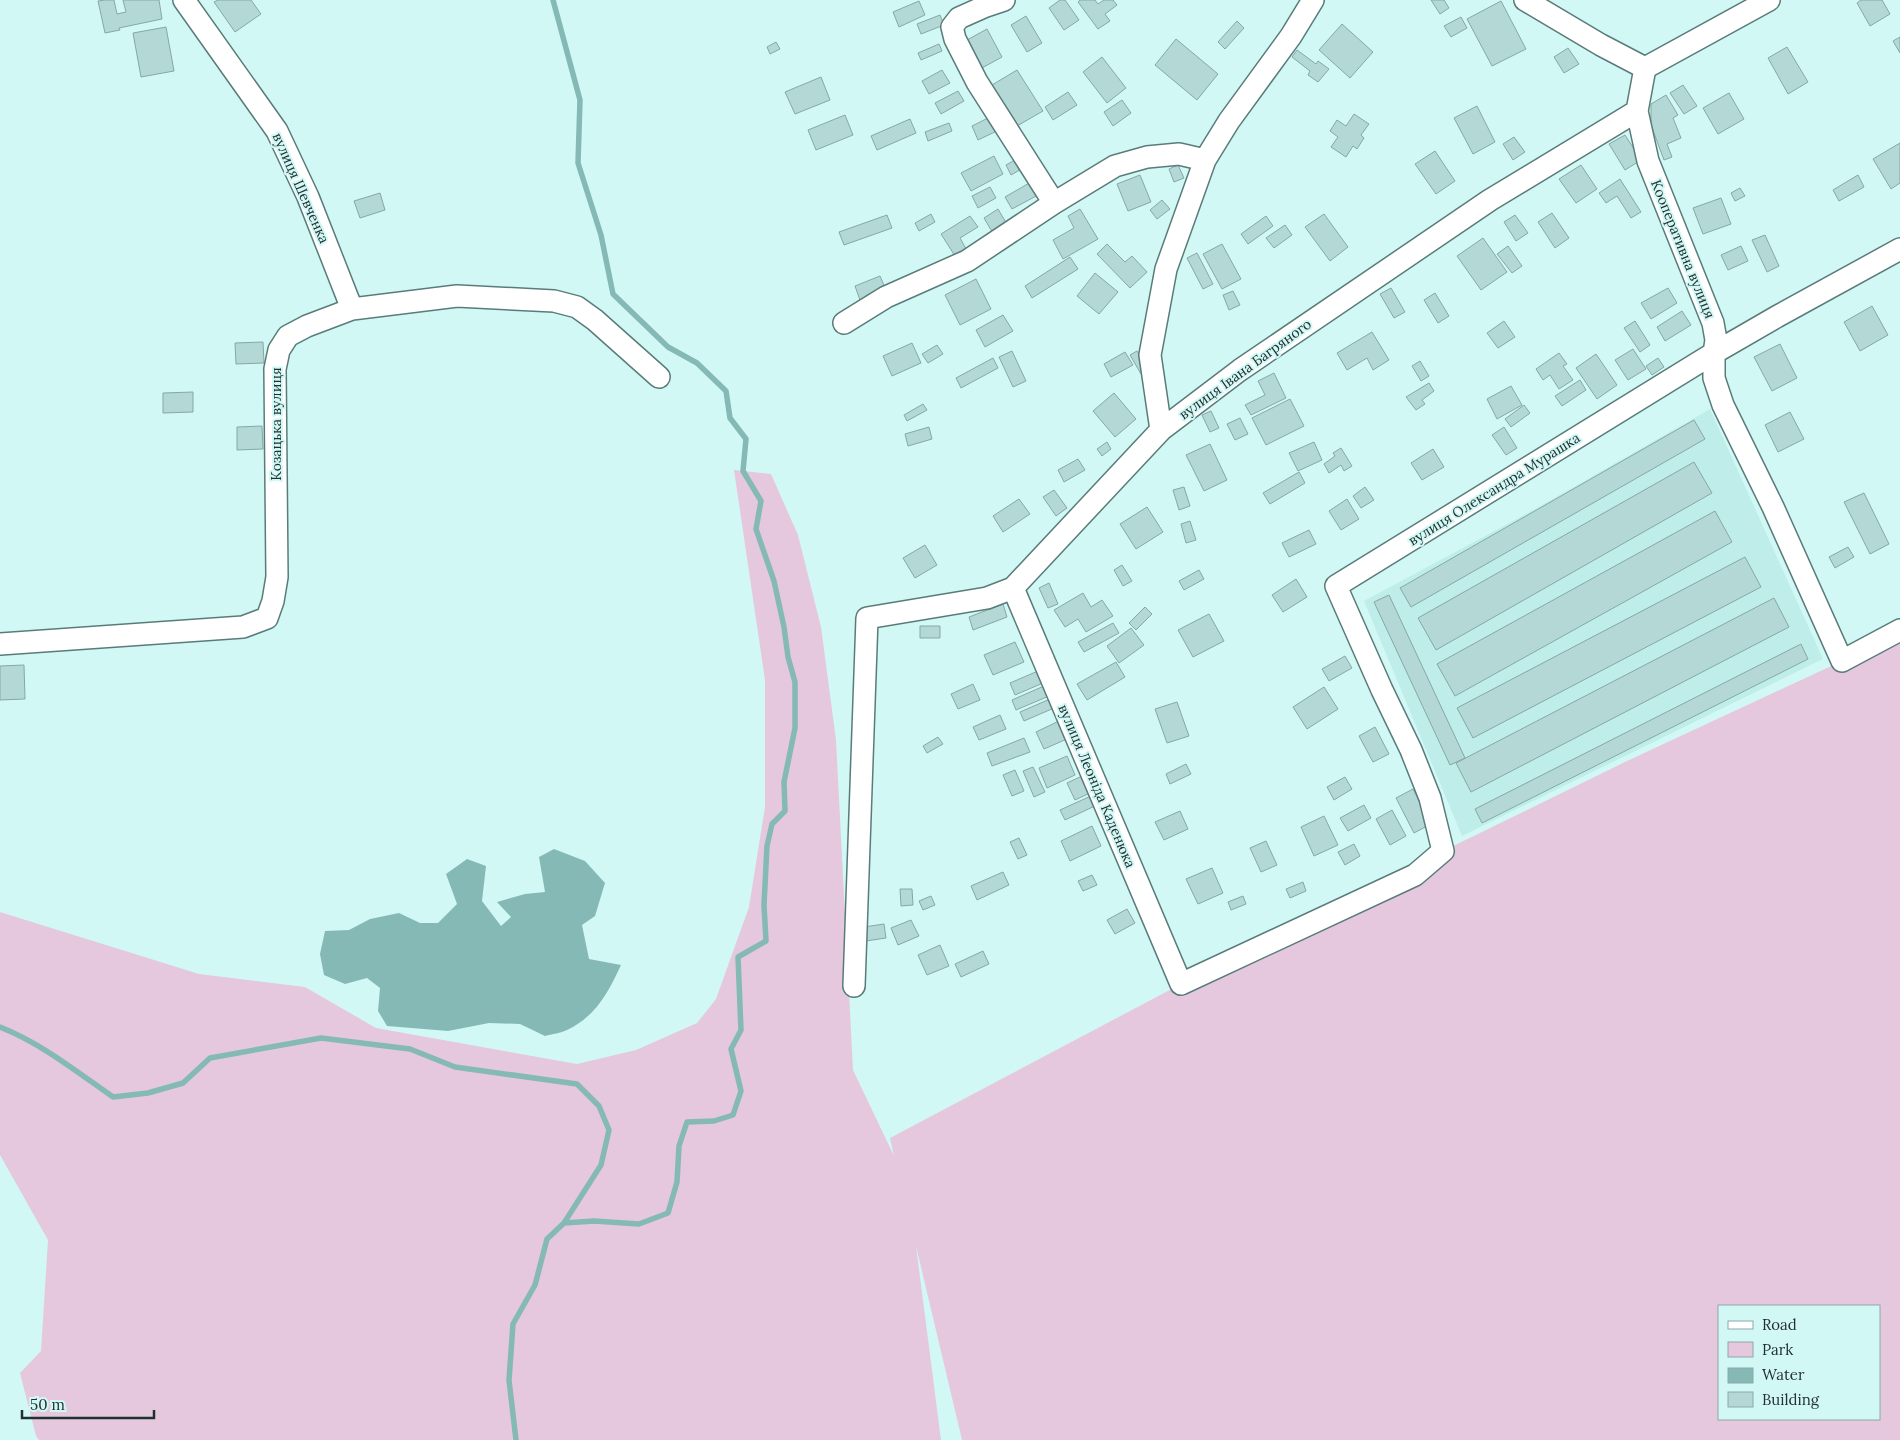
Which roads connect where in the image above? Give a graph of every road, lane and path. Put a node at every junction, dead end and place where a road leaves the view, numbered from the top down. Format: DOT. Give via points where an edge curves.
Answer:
graph roads {
  1 [pos="184,0"];
  2 [pos="1313,0"];
  3 [pos="1525,0"];
  4 [pos="1769,0"];
  5 [pos="991,2"];
  6 [pos="1645,68"];
  7 [pos="1637,111"];
  8 [pos="1206,160"];
  9 [pos="1054,203"];
  10 [pos="1900,249"];
  11 [pos="352,310"];
  12 [pos="844,323"];
  13 [pos="1714,353"];
  14 [pos="659,377"];
  15 [pos="1161,430"];
  16 [pos="1013,588"];
  17 [pos="1900,630"];
  18 [pos="0,644"];
  19 [pos="1181,984"];
  20 [pos="854,986"];
  1 -- 11 [label="street, вулиця Шевченка" via="277,131 308,197"];
  2 -- 8 [label="street" via="1229,121"];
  3 -- 6 [label="street"];
  4 -- 6 [label="street"];
  5 -- 9 [label="street" via="959,18 952,27 955,40 977,82"];
  6 -- 7 [label="street, Кооперативна вулиця"];
  7 -- 13 [label="street, Кооперативна вулиця" via="1648,161 1713,323"];
  7 -- 15 [label="street, вулиця Івана Багряного" via="1482,206 1240,370"];
  8 -- 9 [label="street" via="1179,154 1114,166"];
  8 -- 15 [label="street" via="1166,269 1150,355"];
  9 -- 12 [label="street" via="967,261 886,297"];
  10 -- 13 [label="street, вулиця Олександра Мурашка"];
  11 -- 14 [label="street, Козацька вулиця" via="457,296 554,301 578,307"];
  11 -- 18 [label="street, Козацька вулиця" via="288,336 279,350 275,369 277,577 267,618 244,627"];
  13 -- 17 [label="street, Кооперативна вулиця" via="1714,378 1723,405 1842,661"];
  13 -- 19 [label="street, вулиця Олександра Мурашка" via="1336,586 1411,750 1430,798 1443,851 1415,875"];
  15 -- 16 [label="street, вулиця Івана Багряного"];
  16 -- 19 [label="street, вулиця Леоніда Каденюка"];
  16 -- 20 [label="street, вулиця Івана Багряного" via="987,598 867,618"];
}
